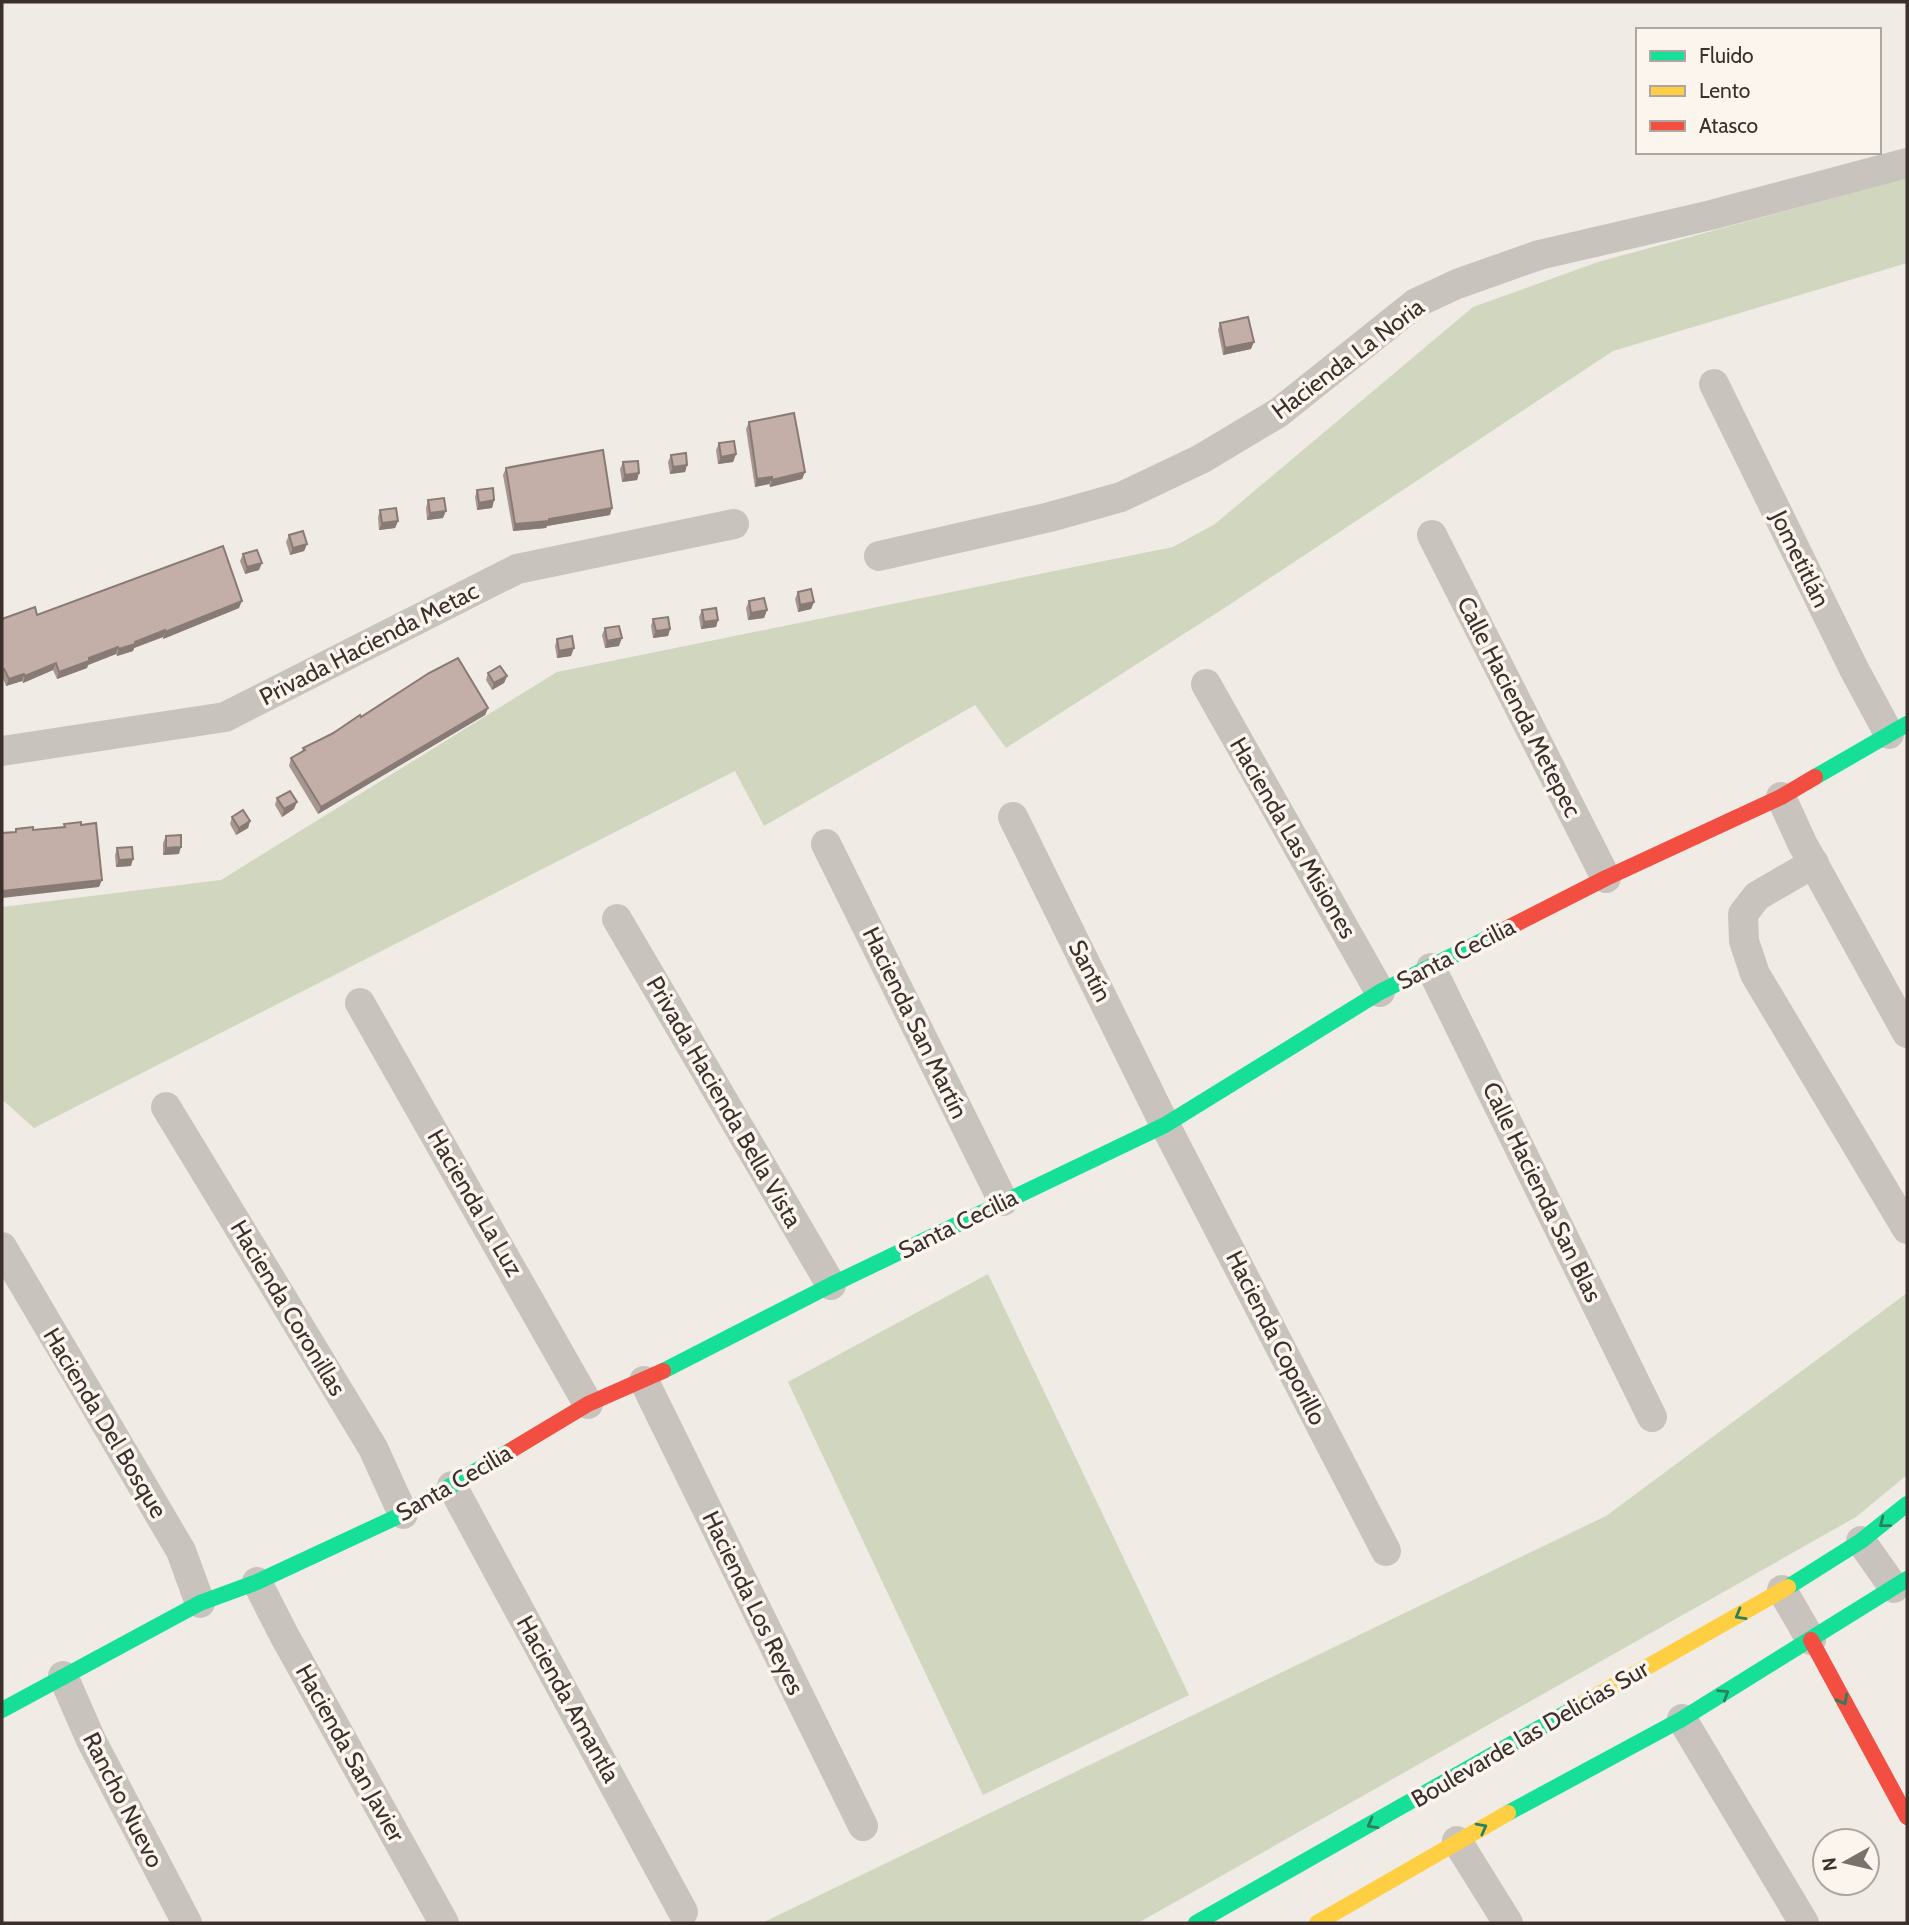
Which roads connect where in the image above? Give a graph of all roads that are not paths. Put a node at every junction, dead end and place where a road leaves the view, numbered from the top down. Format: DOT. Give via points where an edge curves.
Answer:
graph roads {
  1 [pos="1907,163"];
  2 [pos="1714,384"];
  3 [pos="734,524"];
  4 [pos="1432,535"];
  5 [pos="879,556"];
  6 [pos="1206,684"];
  7 [pos="1898,729"];
  8 [pos="2,751"];
  9 [pos="1781,797"];
  10 [pos="1013,817"];
  11 [pos="826,844"];
  12 [pos="1814,863"];
  13 [pos="1606,878"];
  14 [pos="617,919"];
  15 [pos="1431,968"];
  16 [pos="1380,992"];
  17 [pos="360,1003"];
  18 [pos="1907,1033"];
  19 [pos="166,1107"];
  20 [pos="1165,1125"];
  21 [pos="1003,1201"];
  22 [pos="1907,1228"];
  23 [pos="2,1247"];
  24 [pos="831,1285"];
  25 [pos="644,1381"];
  26 [pos="588,1404"];
  27 [pos="1652,1417"];
  28 [pos="452,1486"];
  29 [pos="1907,1504"];
  30 [pos="403,1514"];
  31 [pos="1861,1541"];
  32 [pos="1386,1551"];
  33 [pos="257,1582"];
  34 [pos="1901,1589"];
  35 [pos="1782,1590"];
  36 [pos="200,1603"];
  37 [pos="1811,1640"];
  38 [pos="63,1676"];
  39 [pos="2,1708"];
  40 [pos="1682,1719"];
  41 [pos="1907,1817"];
  42 [pos="863,1826"];
  43 [pos="1457,1841"];
  44 [pos="683,1912"];
  45 [pos="187,1923"];
  46 [pos="444,1923"];
  47 [pos="1196,1923"];
  48 [pos="1317,1923"];
  49 [pos="1507,1923"];
  50 [pos="1804,1923"];
  1 -- 5 [label="street, Hacienda La Noria" via="1539,255 1457,284 1416,303 1278,413 1201,460 1121,496"];
  2 -- 7 [label="street, Jometitlán" via="1854,669"];
  3 -- 8 [label="street, Privada Hacienda Metac" via="517,569 225,718"];
  4 -- 13 [label="street, Calle Hacienda Metepec"];
  6 -- 16 [label="street, Hacienda Las Misiones"];
  7 -- 9 [label="street, Santa Cecilia"];
  9 -- 12 [label="street"];
  9 -- 13 [label="street, Santa Cecilia"];
  10 -- 20 [label="street, Santín"];
  11 -- 21 [label="street, Hacienda San Martín"];
  12 -- 18 [label="street"];
  12 -- 22 [label="street" via="1757,896 1742,914 1744,941 1755,974"];
  13 -- 15 [label="street, Santa Cecilia"];
  14 -- 24 [label="street, Privada Hacienda Bella Vista"];
  15 -- 16 [label="street, Santa Cecilia"];
  15 -- 27 [label="street, Calle Hacienda San Blas"];
  16 -- 20 [label="street, Santa Cecilia"];
  17 -- 26 [label="street, Hacienda La Luz"];
  19 -- 30 [label="street, Hacienda Coronillas" via="373,1448"];
  20 -- 21 [label="street, Santa Cecilia"];
  20 -- 32 [label="street, Hacienda Coporillo"];
  21 -- 24 [label="street, Santa Cecilia"];
  23 -- 36 [label="street, Hacienda Del Bosque" via="181,1551"];
  24 -- 25 [label="street, Santa Cecilia"];
  25 -- 26 [label="street, Santa Cecilia"];
  25 -- 42 [label="street, Hacienda Los Reyes"];
  26 -- 28 [label="street, Santa Cecilia"];
  28 -- 30 [label="street, Santa Cecilia"];
  28 -- 44 [label="street, Hacienda Amantla"];
  29 -- 31 [label="street, Boulevarde las Delicias Sur, one-way"];
  30 -- 33 [label="street, Santa Cecilia"];
  31 -- 34 [label="street"];
  31 -- 35 [label="street, Boulevarde las Delicias Sur"];
  33 -- 36 [label="street, Santa Cecilia"];
  33 -- 46 [label="street, Hacienda San Javier"];
  34 -- 37 [label="street"];
  35 -- 37 [label="street"];
  35 -- 47 [label="street, Boulevarde las Delicias Sur, one-way"];
  36 -- 38 [label="street, Santa Cecilia"];
  40 -- 37 [label="street, one-way"];
  37 -- 41 [label="street, one-way"];
  38 -- 39 [label="street, Santa Cecilia"];
  38 -- 45 [label="street, Rancho Nuevo" via="91,1740"];
  43 -- 40 [label="street, one-way"];
  40 -- 50 [label="street"];
  43 -- 48 [label="street"];
  43 -- 49 [label="street"];
}
